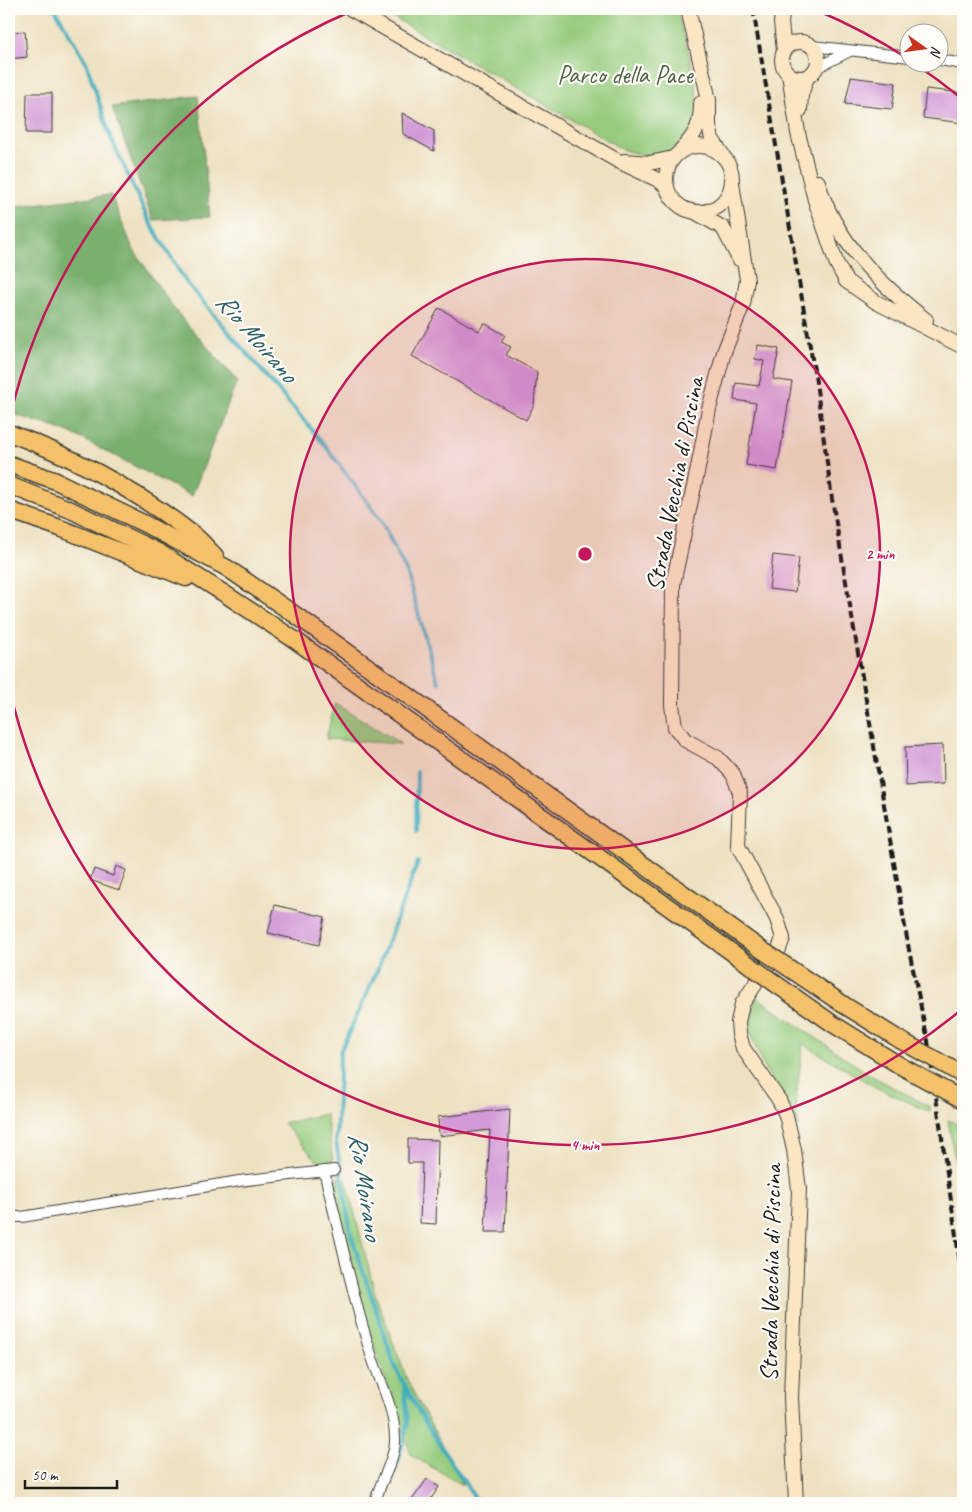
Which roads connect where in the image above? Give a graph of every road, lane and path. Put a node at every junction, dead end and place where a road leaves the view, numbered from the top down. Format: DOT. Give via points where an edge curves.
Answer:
graph roads {
  1 [pos="351,9"];
  2 [pos="688,9"];
  3 [pos="783,9"];
  4 [pos="696,42"];
  5 [pos="798,42"];
  6 [pos="812,46"];
  7 [pos="784,51"];
  8 [pos="850,51"];
  9 [pos="900,56"];
  10 [pos="950,62"];
  11 [pos="963,64"];
  12 [pos="812,72"];
  13 [pos="789,74"];
  14 [pos="676,155"];
  15 [pos="618,161"];
  16 [pos="727,161"];
  17 [pos="732,183"];
  18 [pos="666,186"];
  19 [pos="695,212"];
  20 [pos="747,280"];
  21 [pos="959,345"];
  22 [pos="9,433"];
  23 [pos="9,464"];
  24 [pos="9,485"];
  25 [pos="9,510"];
  26 [pos="227,568"];
  27 [pos="225,594"];
  28 [pos="963,1075"];
  29 [pos="958,1097"];
  30 [pos="9,1217"];
  31 [pos="375,1503"];
  32 [pos="796,1503"];
  1 -- 15 [label="street"];
  2 -- 4 [label="street"];
  3 -- 5 [label="street"];
  3 -- 7 [label="street"];
  4 -- 14 [label="street" via="701,115 692,138"];
  4 -- 16 [label="street" via="709,100 712,139"];
  5 -- 6 [label="street"];
  5 -- 7 [label="street"];
  6 -- 8 [label="street"];
  6 -- 12 [label="street" via="818,54 818,64"];
  7 -- 13 [label="street" via="783,63"];
  8 -- 9 [label="street"];
  8 -- 12 [label="street"];
  10 -- 11 [label="street"];
  12 -- 13 [label="street" via="797,78"];
  12 -- 21 [label="street" via="800,106 801,120 821,192 840,231 880,280"];
  13 -- 21 [label="street" via="814,200 846,281 876,302"];
  14 -- 15 [label="street" via="650,163"];
  14 -- 16 [label="street" via="688,147 699,146 720,153"];
  14 -- 18 [label="street" via="668,167"];
  15 -- 18 [label="street"];
  16 -- 17 [label="street"];
  17 -- 19 [label="street" via="723,202 705,212"];
  17 -- 20 [label="street"];
  18 -- 19 [label="street" via="676,203"];
  19 -- 20 [label="street" via="723,228"];
  20 -- 32 [label="street, Strada Vecchia di Piscina" via="743,304 724,352 708,409 673,584 672,705 675,727 685,740 718,758 733,774 740,793 738,846 777,919 783,938 742,1004 738,1022 744,1048 786,1115 799,1189 791,1398"];
  22 -- 26 [label="main road" via="127,489 192,533"];
  23 -- 26 [label="main road" via="145,524"];
  24 -- 27 [label="main road" via="71,510 160,553"];
  25 -- 27 [label="main road"];
  26 -- 28 [label="main road, bridge" via="762,950 900,1040"];
  27 -- 29 [label="main road, bridge" via="295,640 833,1024"];
  30 -- 31 [label="street" via="239,1181 329,1171 358,1312 394,1419 395,1444"];
}
